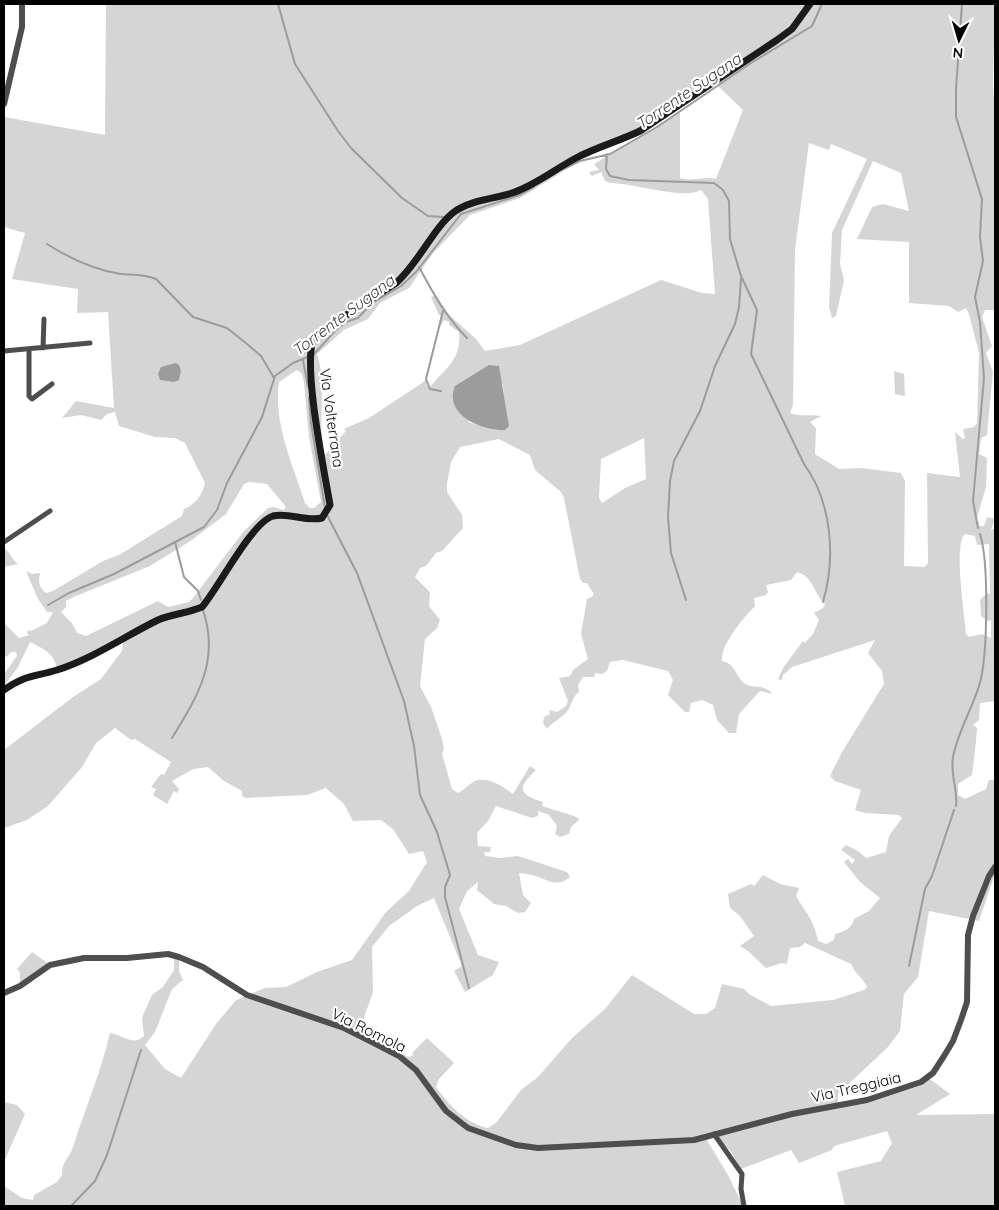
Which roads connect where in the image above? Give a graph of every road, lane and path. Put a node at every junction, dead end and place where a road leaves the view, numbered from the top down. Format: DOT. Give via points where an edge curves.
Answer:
graph roads {
  1 [pos="22,4"];
  2 [pos="810,4"];
  3 [pos="4,104"];
  4 [pos="44,319"];
  5 [pos="90,343"];
  6 [pos="43,348"];
  7 [pos="29,350"];
  8 [pos="4,351"];
  9 [pos="52,384"];
  10 [pos="50,511"];
  11 [pos="4,542"];
  12 [pos="4,690"];
  13 [pos="995,867"];
  14 [pos="4,993"];
  15 [pos="714,1134"];
  16 [pos="744,1206"];
  1 -- 3 [label="street" via="22,27"];
  2 -- 12 [label="main road, Via Volterrana" via="792,29 778,40 640,131 577,157 513,193 467,205 454,212 407,274 314,336 310,363 330,505 326,514 314,520 282,515 266,520 258,526 202,607 160,619 57,670 32,674"];
  4 -- 6 [label="street"];
  5 -- 6 [label="street"];
  6 -- 7 [label="street"];
  7 -- 8 [label="street"];
  7 -- 9 [label="street" via="29,396 32,399"];
  10 -- 11 [label="street"];
  13 -- 15 [label="street, Via Treggiaia" via="968,935 967,1002 953,1041 933,1073 907,1089"];
  14 -- 15 [label="street, Via Romola" via="50,965 84,958 168,954 203,967 247,995 344,1028 399,1056 416,1070 446,1111 468,1128 516,1145 538,1148 694,1140"];
  15 -- 16 [label="street" via="742,1174"];
}
